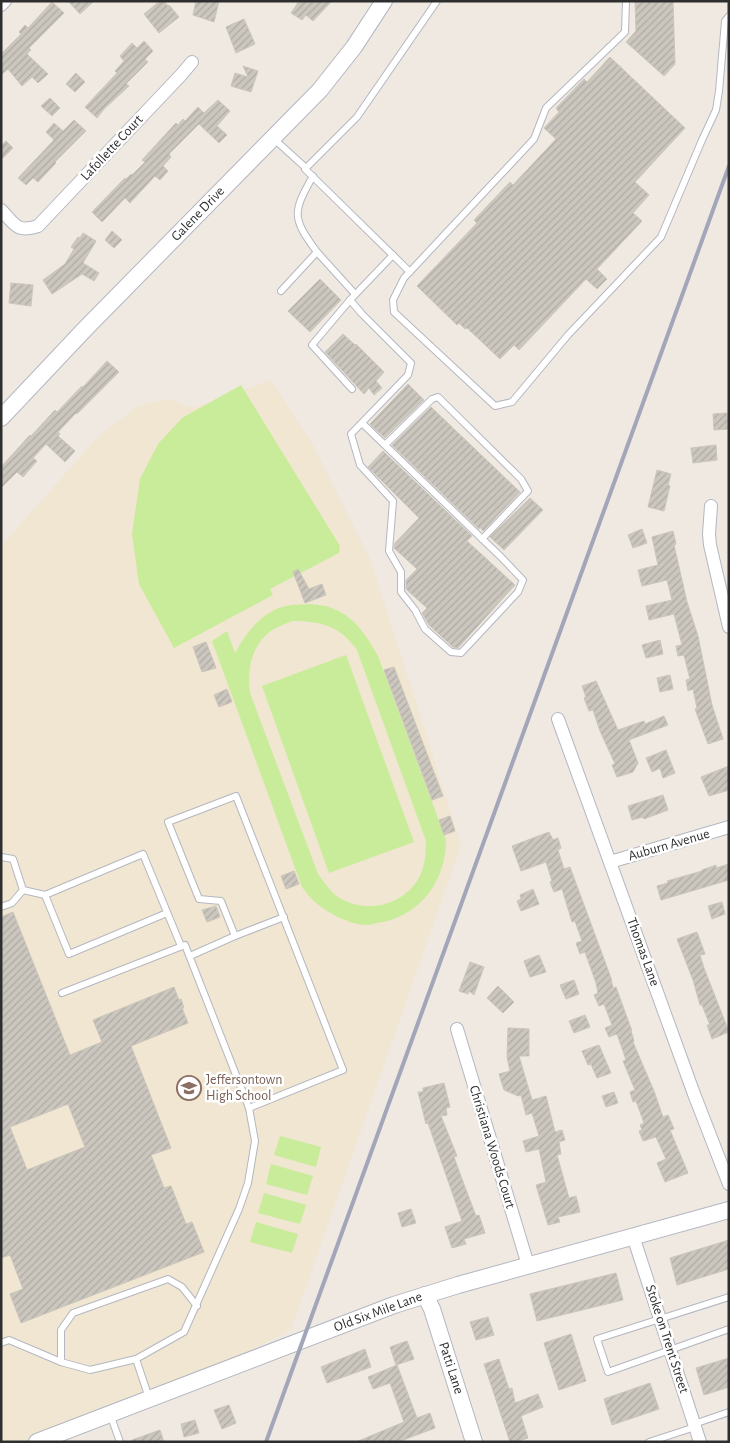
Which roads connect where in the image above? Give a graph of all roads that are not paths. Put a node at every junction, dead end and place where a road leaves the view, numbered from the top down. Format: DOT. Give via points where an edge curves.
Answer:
graph roads {
  1 [pos="5,1"];
  2 [pos="384,1"];
  3 [pos="436,1"];
  4 [pos="626,1"];
  5 [pos="1,5"];
  6 [pos="729,16"];
  7 [pos="192,62"];
  8 [pos="273,138"];
  9 [pos="306,168"];
  10 [pos="313,176"];
  11 [pos="1,210"];
  12 [pos="317,252"];
  13 [pos="393,255"];
  14 [pos="410,272"];
  15 [pos="281,291"];
  16 [pos="353,297"];
  17 [pos="352,390"];
  18 [pos="1,418"];
  19 [pos="362,423"];
  20 [pos="385,445"];
  21 [pos="711,506"];
  22 [pos="482,538"];
  23 [pos="729,627"];
  24 [pos="558,719"];
  25 [pos="729,827"];
  26 [pos="1,857"];
  27 [pos="610,862"];
  28 [pos="23,890"];
  29 [pos="45,895"];
  30 [pos="1,907"];
  31 [pos="167,913"];
  32 [pos="284,917"];
  33 [pos="235,936"];
  34 [pos="180,946"];
  35 [pos="190,956"];
  36 [pos="62,993"];
  37 [pos="457,1029"];
  38 [pos="248,1108"];
  39 [pos="729,1184"];
  40 [pos="729,1210"];
  41 [pos="633,1236"];
  42 [pos="528,1265"];
  43 [pos="425,1295"];
  44 [pos="729,1297"];
  45 [pos="196,1306"];
  46 [pos="660,1318"];
  47 [pos="729,1329"];
  48 [pos="1,1343"];
  49 [pos="670,1350"];
  50 [pos="136,1359"];
  51 [pos="61,1362"];
  52 [pos="149,1398"];
  53 [pos="729,1412"];
  54 [pos="109,1413"];
  55 [pos="695,1425"];
  56 [pos="37,1442"];
  57 [pos="120,1442"];
  58 [pos="474,1442"];
  59 [pos="649,1442"];
  60 [pos="700,1442"];
  1 -- 5 [label="street"];
  2 -- 8 [label="street, Galene Drive" via="320,90"];
  3 -- 9 [label="lane" via="357,117"];
  4 -- 14 [label="lane" via="625,32 546,108 534,139"];
  6 -- 14 [label="lane" via="725,21 716,110 661,237 568,335 512,402 495,406 394,312 393,300"];
  7 -- 11 [label="street, Lafollette Court" via="38,226 23,230"];
  8 -- 9 [label="lane"];
  8 -- 18 [label="street, Galene Drive"];
  9 -- 10 [label="lane"];
  10 -- 12 [label="lane" via="297,208 302,232"];
  10 -- 13 [label="lane"];
  12 -- 15 [label="lane"];
  12 -- 16 [label="lane"];
  13 -- 14 [label="lane"];
  13 -- 16 [label="lane"];
  16 -- 17 [label="lane" via="312,345"];
  16 -- 19 [label="lane" via="362,314 411,363 408,375"];
  19 -- 20 [label="lane"];
  19 -- 22 [label="lane" via="351,434 360,465 393,501 389,551 400,572 401,592 425,629 451,652 462,653 518,592 523,580"];
  20 -- 22 [label="lane"];
  20 -- 22 [label="lane" via="432,399 438,397 461,419 521,478 528,491"];
  21 -- 23 [label="street" via="710,545"];
  24 -- 27 [label="street, Thomas Lane"];
  25 -- 27 [label="street, Auburn Avenue"];
  26 -- 28 [label="lane" via="13,859"];
  27 -- 39 [label="street, Thomas Lane"];
  28 -- 29 [label="lane"];
  28 -- 30 [label="lane" via="12,903"];
  29 -- 31 [label="lane" via="143,854"];
  29 -- 31 [label="lane" via="68,954"];
  31 -- 34 [label="lane"];
  32 -- 33 [label="lane"];
  32 -- 33 [label="lane" via="236,796 168,822 199,899 221,901"];
  32 -- 38 [label="lane" via="343,1070"];
  33 -- 35 [label="lane"];
  34 -- 35 [label="lane" via="185,944"];
  34 -- 36 [label="lane"];
  35 -- 38 [label="lane"];
  37 -- 42 [label="street, Christiana Woods Court"];
  38 -- 45 [label="lane" via="255,1141 248,1183"];
  40 -- 41 [label="street, Old Six Mile Lane"];
  41 -- 42 [label="street, Old Six Mile Lane"];
  41 -- 46 [label="street, Stoke on Trent Street"];
  42 -- 43 [label="street, Old Six Mile Lane"];
  43 -- 52 [label="street, Old Six Mile Lane"];
  43 -- 58 [label="street, Patti Lane"];
  44 -- 46 [label="lane"];
  45 -- 50 [label="lane" via="184,1332"];
  45 -- 51 [label="lane" via="182,1287 168,1279 73,1313 61,1330"];
  46 -- 49 [label="street, Stoke on Trent Street"];
  46 -- 49 [label="lane" via="597,1339 608,1372"];
  47 -- 49 [label="lane"];
  48 -- 51 [label="lane" via="9,1340"];
  49 -- 55 [label="street, Stoke on Trent Street"];
  50 -- 51 [label="lane" via="90,1370"];
  50 -- 52 [label="lane"];
  52 -- 54 [label="street, Old Six Mile Lane"];
  53 -- 55 [label="lane"];
  54 -- 56 [label="street, Old Six Mile Lane"];
  54 -- 57 [label="lane"];
  55 -- 59 [label="lane"];
  55 -- 60 [label="street, Stoke on Trent Street"];
}
